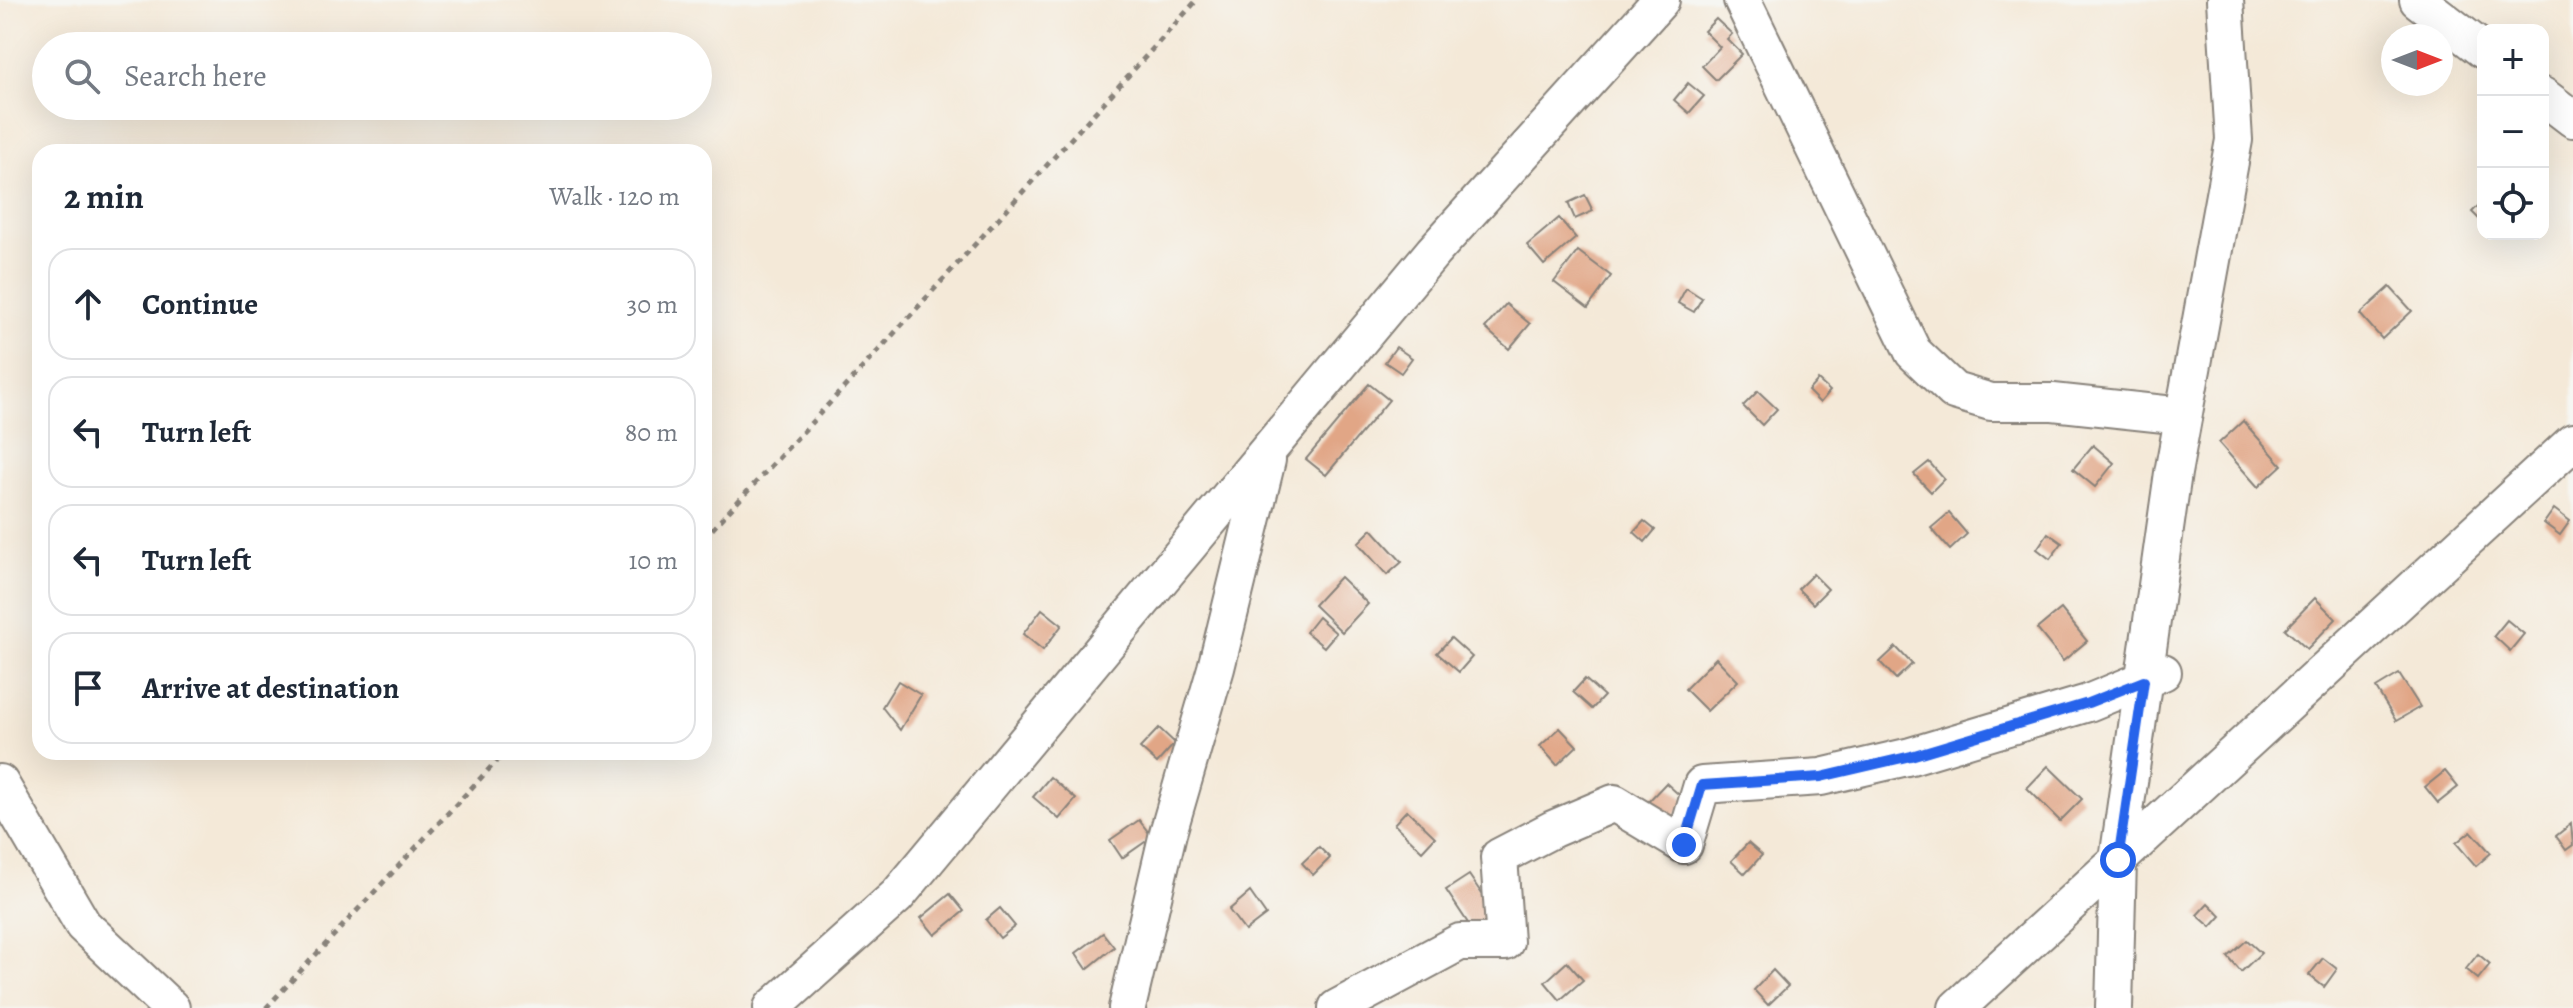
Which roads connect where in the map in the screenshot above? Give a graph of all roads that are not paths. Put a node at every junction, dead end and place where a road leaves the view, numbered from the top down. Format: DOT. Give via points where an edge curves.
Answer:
graph roads {
  1 [pos="1661,0"];
  2 [pos="1742,0"];
  3 [pos="2225,0"];
  4 [pos="2418,0"];
  5 [pos="2477,45"];
  6 [pos="2549,101"];
  7 [pos="2573,119"];
  8 [pos="2183,416"];
  9 [pos="2573,442"];
  10 [pos="1269,450"];
  11 [pos="2153,676"];
  12 [pos="0,783"];
  13 [pos="2118,860"];
  14 [pos="171,1008"];
  15 [pos="772,1008"];
  16 [pos="1127,1008"];
  17 [pos="1337,1008"];
  18 [pos="1957,1008"];
  19 [pos="2114,1008"];
  1 -- 10 [label="street" via="1433,252"];
  2 -- 8 [label="street" via="1913,352 1939,379 1954,391 1991,402 2053,402"];
  3 -- 8 [label="street" via="2234,140"];
  4 -- 5 [label="street"];
  6 -- 7 [label="street"];
  8 -- 11 [label="street"];
  9 -- 13 [label="street"];
  10 -- 15 [label="street" via="897,896"];
  10 -- 16 [label="street"];
  11 -- 13 [label="street"];
  11 -- 17 [label="street" via="2088,703 1911,756 1821,777 1702,785 1684,845 1614,803 1499,857 1505,942 1460,942"];
  12 -- 14 [label="street" via="83,925"];
  13 -- 18 [label="street"];
  13 -- 19 [label="street"];
}
